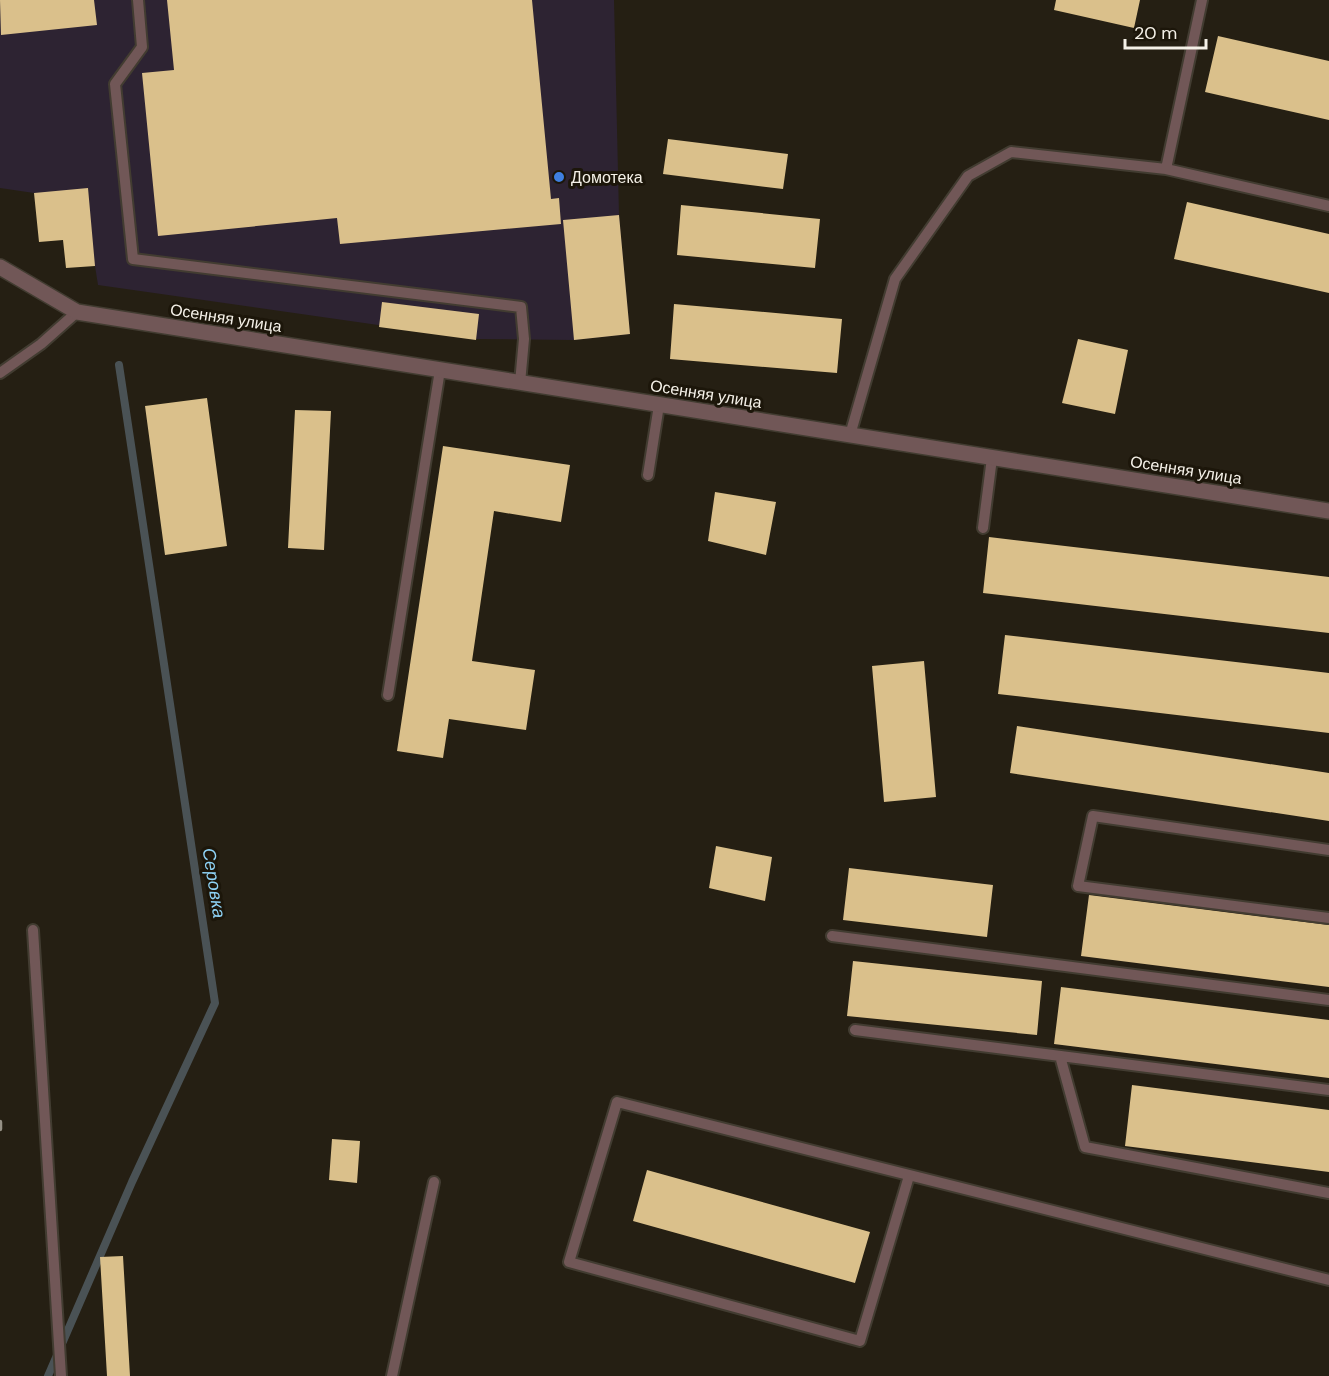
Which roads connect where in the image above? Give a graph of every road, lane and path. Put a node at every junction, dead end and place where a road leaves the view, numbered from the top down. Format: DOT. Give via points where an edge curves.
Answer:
graph roads {
  1 [pos="138,0"];
  2 [pos="1202,0"];
  3 [pos="1166,169"];
  4 [pos="1329,206"];
  5 [pos="0,267"];
  6 [pos="77,312"];
  7 [pos="440,370"];
  8 [pos="0,373"];
  9 [pos="520,383"];
  10 [pos="659,405"];
  11 [pos="850,435"];
  12 [pos="992,458"];
  13 [pos="648,476"];
  14 [pos="1329,511"];
  15 [pos="983,528"];
  16 [pos="388,695"];
  17 [pos="1329,850"];
  18 [pos="1329,918"];
  19 [pos="33,930"];
  20 [pos="832,936"];
  21 [pos="1329,1000"];
  22 [pos="855,1030"];
  23 [pos="1060,1056"];
  24 [pos="1329,1090"];
  25 [pos="909,1176"];
  26 [pos="434,1182"];
  27 [pos="1329,1193"];
  28 [pos="1329,1280"];
  29 [pos="61,1376"];
  30 [pos="392,1376"];
  1 -- 9 [label="lane" via="142,46 115,84 133,259 521,307 524,339"];
  2 -- 3 [label="lane"];
  3 -- 4 [label="lane"];
  3 -- 11 [label="lane" via="1011,152 968,176 895,279"];
  5 -- 6 [label="street"];
  6 -- 7 [label="street, Осенняя улица"];
  6 -- 8 [label="lane"];
  7 -- 9 [label="street, Осенняя улица"];
  7 -- 16 [label="lane"];
  9 -- 10 [label="street, Осенняя улица"];
  10 -- 11 [label="street, Осенняя улица"];
  10 -- 13 [label="lane"];
  11 -- 12 [label="street, Осенняя улица"];
  12 -- 14 [label="street, Осенняя улица"];
  12 -- 15 [label="lane"];
  17 -- 18 [label="lane" via="1093,816 1078,886"];
  19 -- 29 [label="lane"];
  20 -- 21 [label="lane"];
  22 -- 23 [label="lane"];
  23 -- 24 [label="lane"];
  23 -- 27 [label="lane" via="1085,1147"];
  25 -- 25 [label="lane" via="617,1102 569,1262 860,1341"];
  25 -- 28 [label="lane"];
  26 -- 30 [label="lane"];
}
